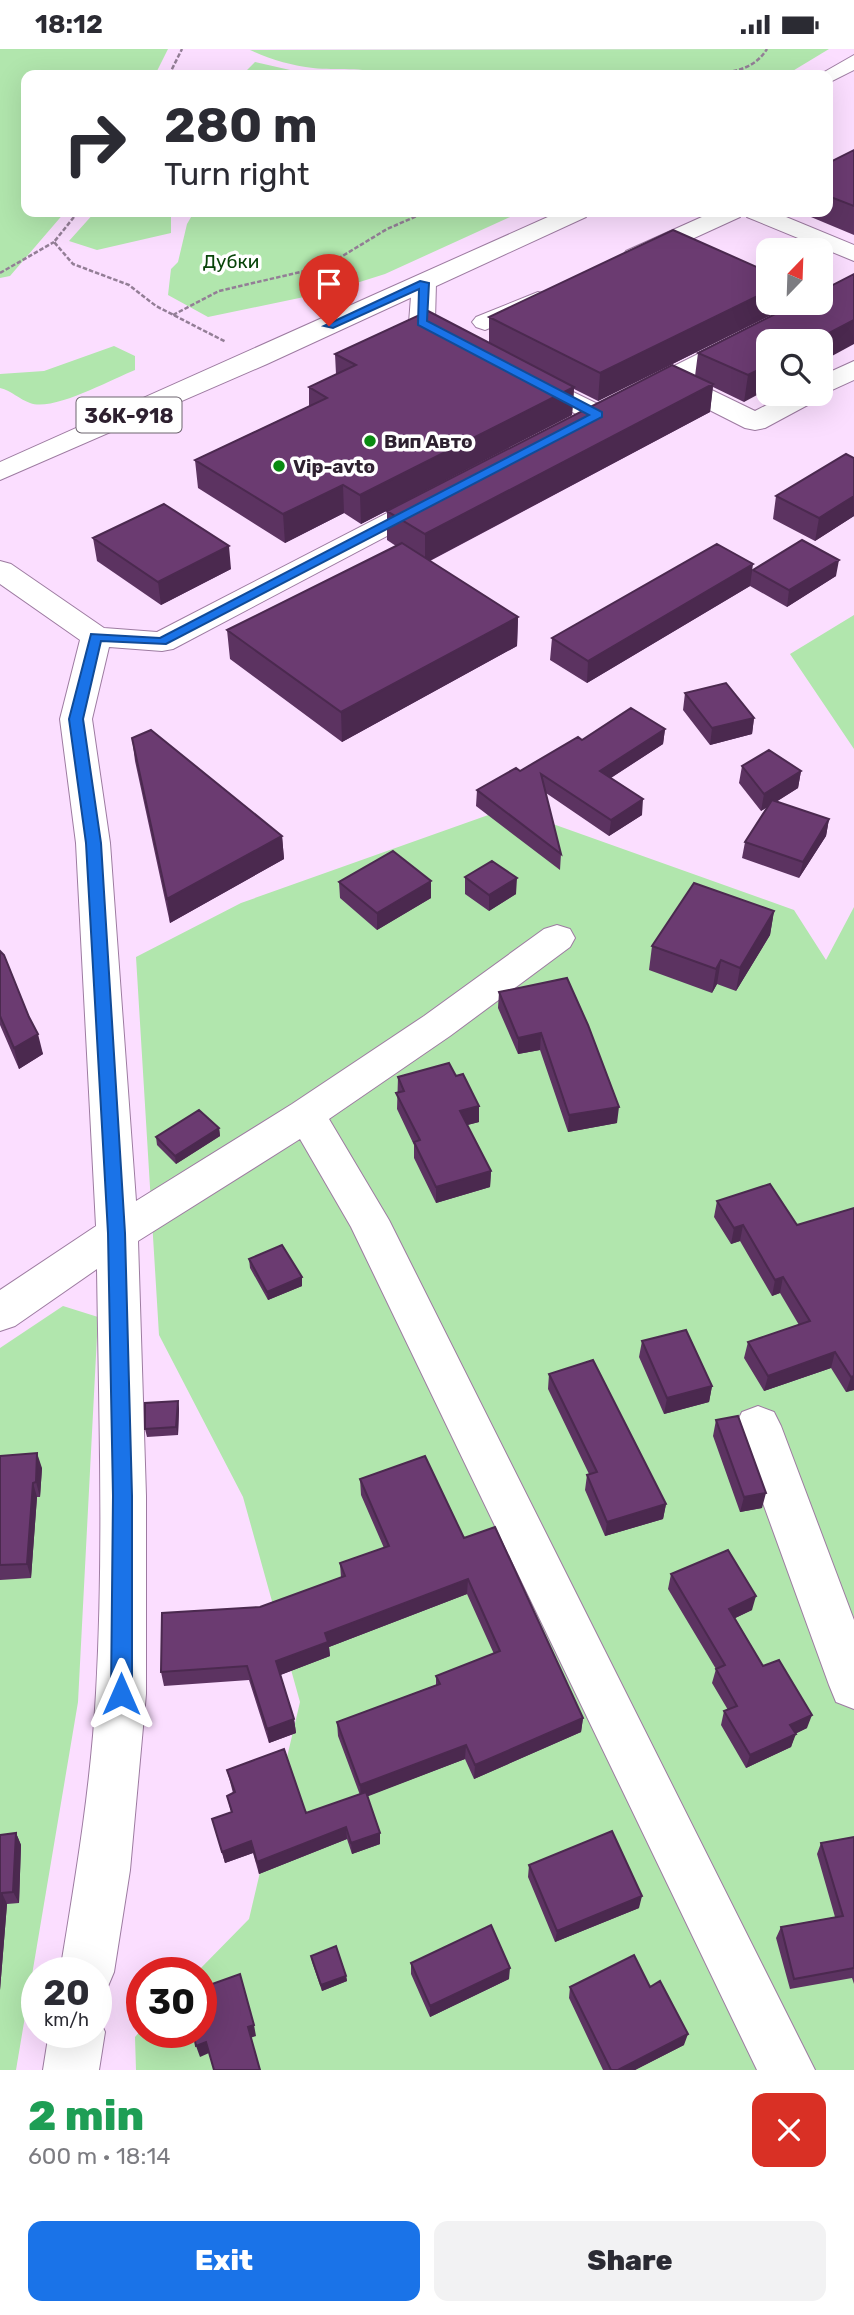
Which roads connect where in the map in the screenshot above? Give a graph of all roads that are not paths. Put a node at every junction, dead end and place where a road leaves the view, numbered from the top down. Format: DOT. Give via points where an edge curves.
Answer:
graph roads {
  1 [pos="854,61"];
  2 [pos="833,74"];
  3 [pos="567,217"];
  4 [pos="721,217"];
  5 [pos="767,217"];
  6 [pos="854,254"];
  7 [pos="618,264"];
  8 [pos="424,283"];
  9 [pos="558,290"];
  10 [pos="796,315"];
  11 [pos="485,322"];
  12 [pos="854,369"];
  13 [pos="668,379"];
  14 [pos="833,380"];
  15 [pos="785,406"];
  16 [pos="598,415"];
  17 [pos="537,446"];
  18 [pos="0,472"];
  19 [pos="453,490"];
  20 [pos="0,570"];
  21 [pos="96,636"];
  22 [pos="557,939"];
  23 [pos="306,1115"];
  24 [pos="117,1233"];
  25 [pos="0,1314"];
  26 [pos="758,1426"];
  27 [pos="854,1685"];
  28 [pos="89,1957"];
  29 [pos="74,2048"];
  30 [pos="71,2070"];
  31 [pos="787,2070"];
  1 -- 2 [label="street"];
  3 -- 8 [label="street, 36К-918"];
  4 -- 7 [label="street"];
  5 -- 6 [label="street"];
  8 -- 16 [label="street" via="422,323"];
  8 -- 18 [label="street, 36К-918"];
  9 -- 11 [label="street"];
  10 -- 13 [label="street"];
  12 -- 14 [label="street"];
  13 -- 15 [label="street" via="755,422"];
  13 -- 16 [label="street"];
  16 -- 17 [label="street"];
  19 -- 21 [label="street" via="162,642"];
  20 -- 21 [label="street"];
  21 -- 24 [label="street" via="76,719 93,843"];
  22 -- 23 [label="street"];
  23 -- 24 [label="street"];
  23 -- 31 [label="street" via="368,1220"];
  24 -- 25 [label="street"];
  24 -- 28 [label="street" via="123,1496 121,1694"];
  26 -- 27 [label="street"];
  29 -- 30 [label="street"];
}
